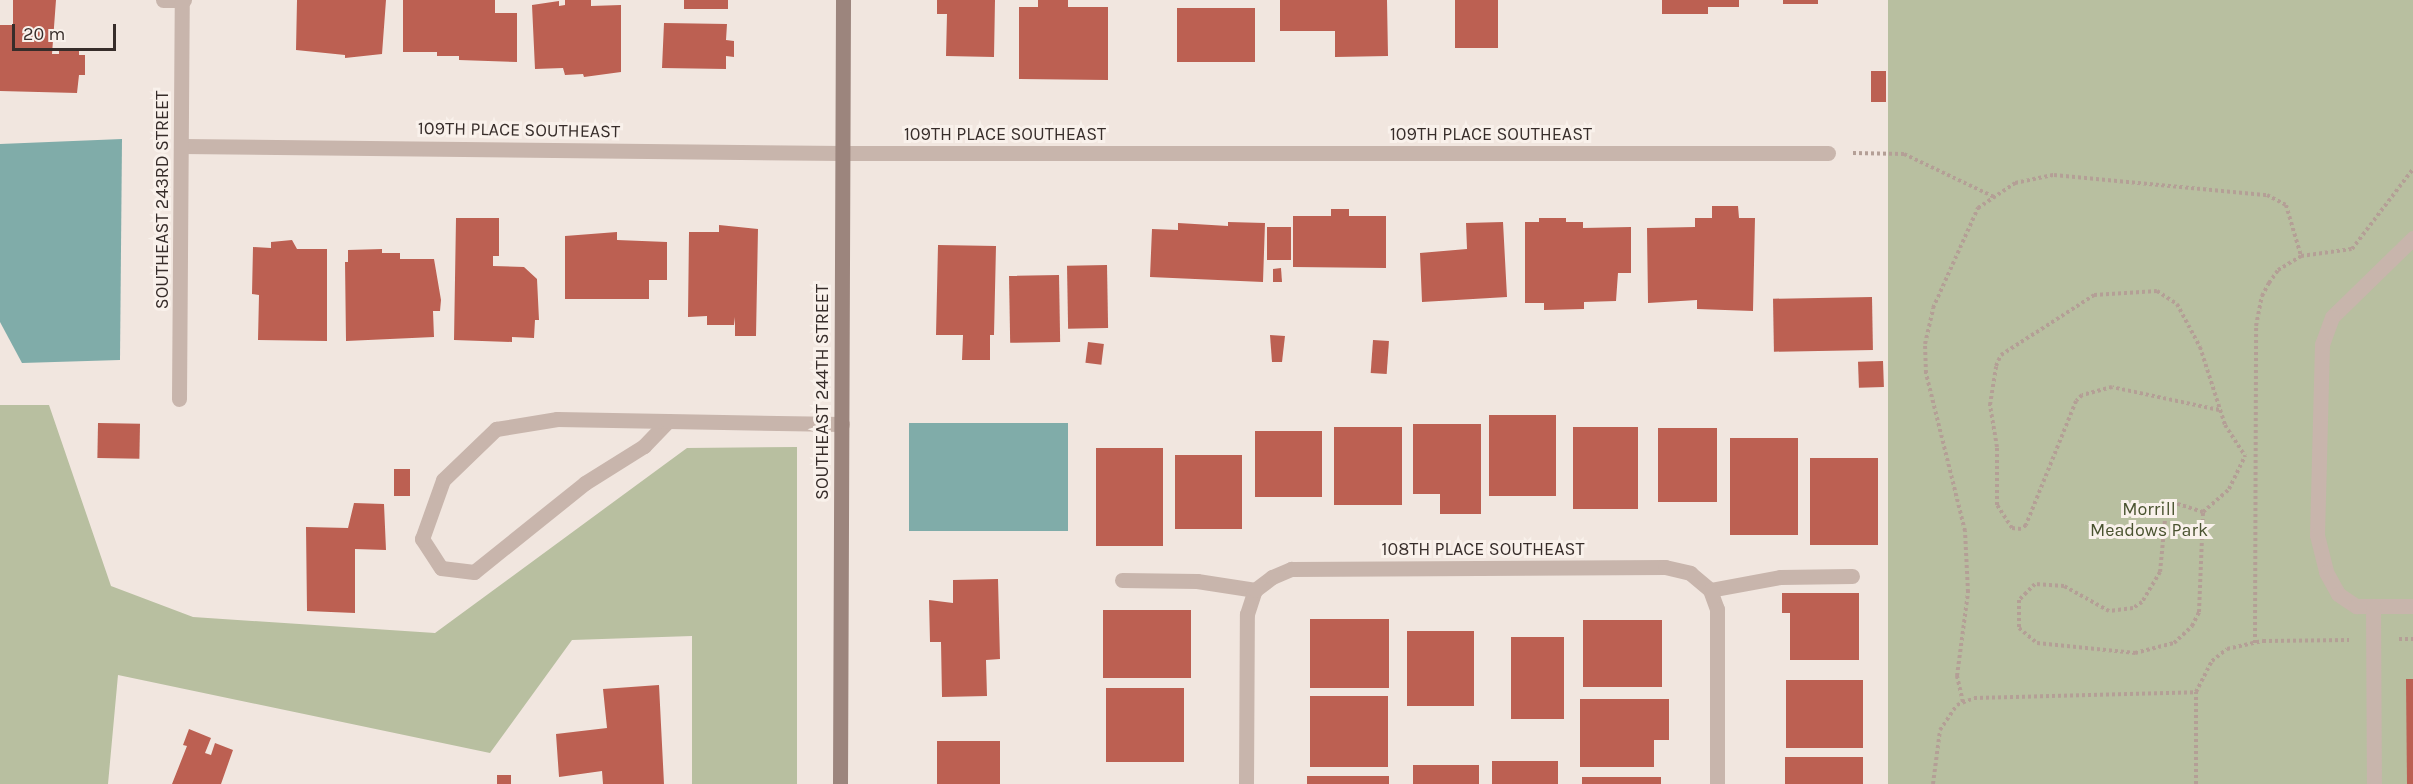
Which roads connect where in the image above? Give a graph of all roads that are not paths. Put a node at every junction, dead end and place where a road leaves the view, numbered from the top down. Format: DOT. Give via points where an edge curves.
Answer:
graph roads {
  1 [pos="163,0"];
  2 [pos="843,0"];
  3 [pos="183,1"];
  4 [pos="182,146"];
  5 [pos="842,153"];
  6 [pos="1828,153"];
  7 [pos="2413,238"];
  8 [pos="179,399"];
  9 [pos="668,421"];
  10 [pos="842,424"];
  11 [pos="1852,576"];
  12 [pos="1122,580"];
  13 [pos="1255,590"];
  14 [pos="1710,590"];
  15 [pos="2373,606"];
  16 [pos="2413,606"];
  17 [pos="840,784"];
  18 [pos="1246,784"];
  19 [pos="1717,784"];
  20 [pos="2374,784"];
  1 -- 3 [label="street"];
  2 -- 5 [label="street, SOUTHEAST 244TH STREET"];
  3 -- 4 [label="street, SOUTHEAST 243RD STREET"];
  4 -- 5 [label="street, 109TH PLACE SOUTHEAST"];
  4 -- 8 [label="street, SOUTHEAST 243RD STREET"];
  5 -- 6 [label="street, 109TH PLACE SOUTHEAST"];
  5 -- 10 [label="street, SOUTHEAST 244TH STREET"];
  7 -- 15 [label="street" via="2332,317 2322,344 2317,535 2326,572 2338,594 2356,606"];
  9 -- 9 [label="street" via="556,419 496,429 443,480 422,539 441,568 474,572 585,483 644,446"];
  9 -- 10 [label="street"];
  10 -- 17 [label="street, SOUTHEAST 244TH STREET"];
  11 -- 14 [label="street" via="1780,577"];
  12 -- 13 [label="street" via="1197,581"];
  13 -- 14 [label="street, 108TH PLACE SOUTHEAST" via="1291,569 1665,567 1690,573"];
  13 -- 18 [label="street" via="1247,614"];
  14 -- 19 [label="street" via="1717,609"];
  15 -- 16 [label="street"];
  15 -- 20 [label="street"];
}
